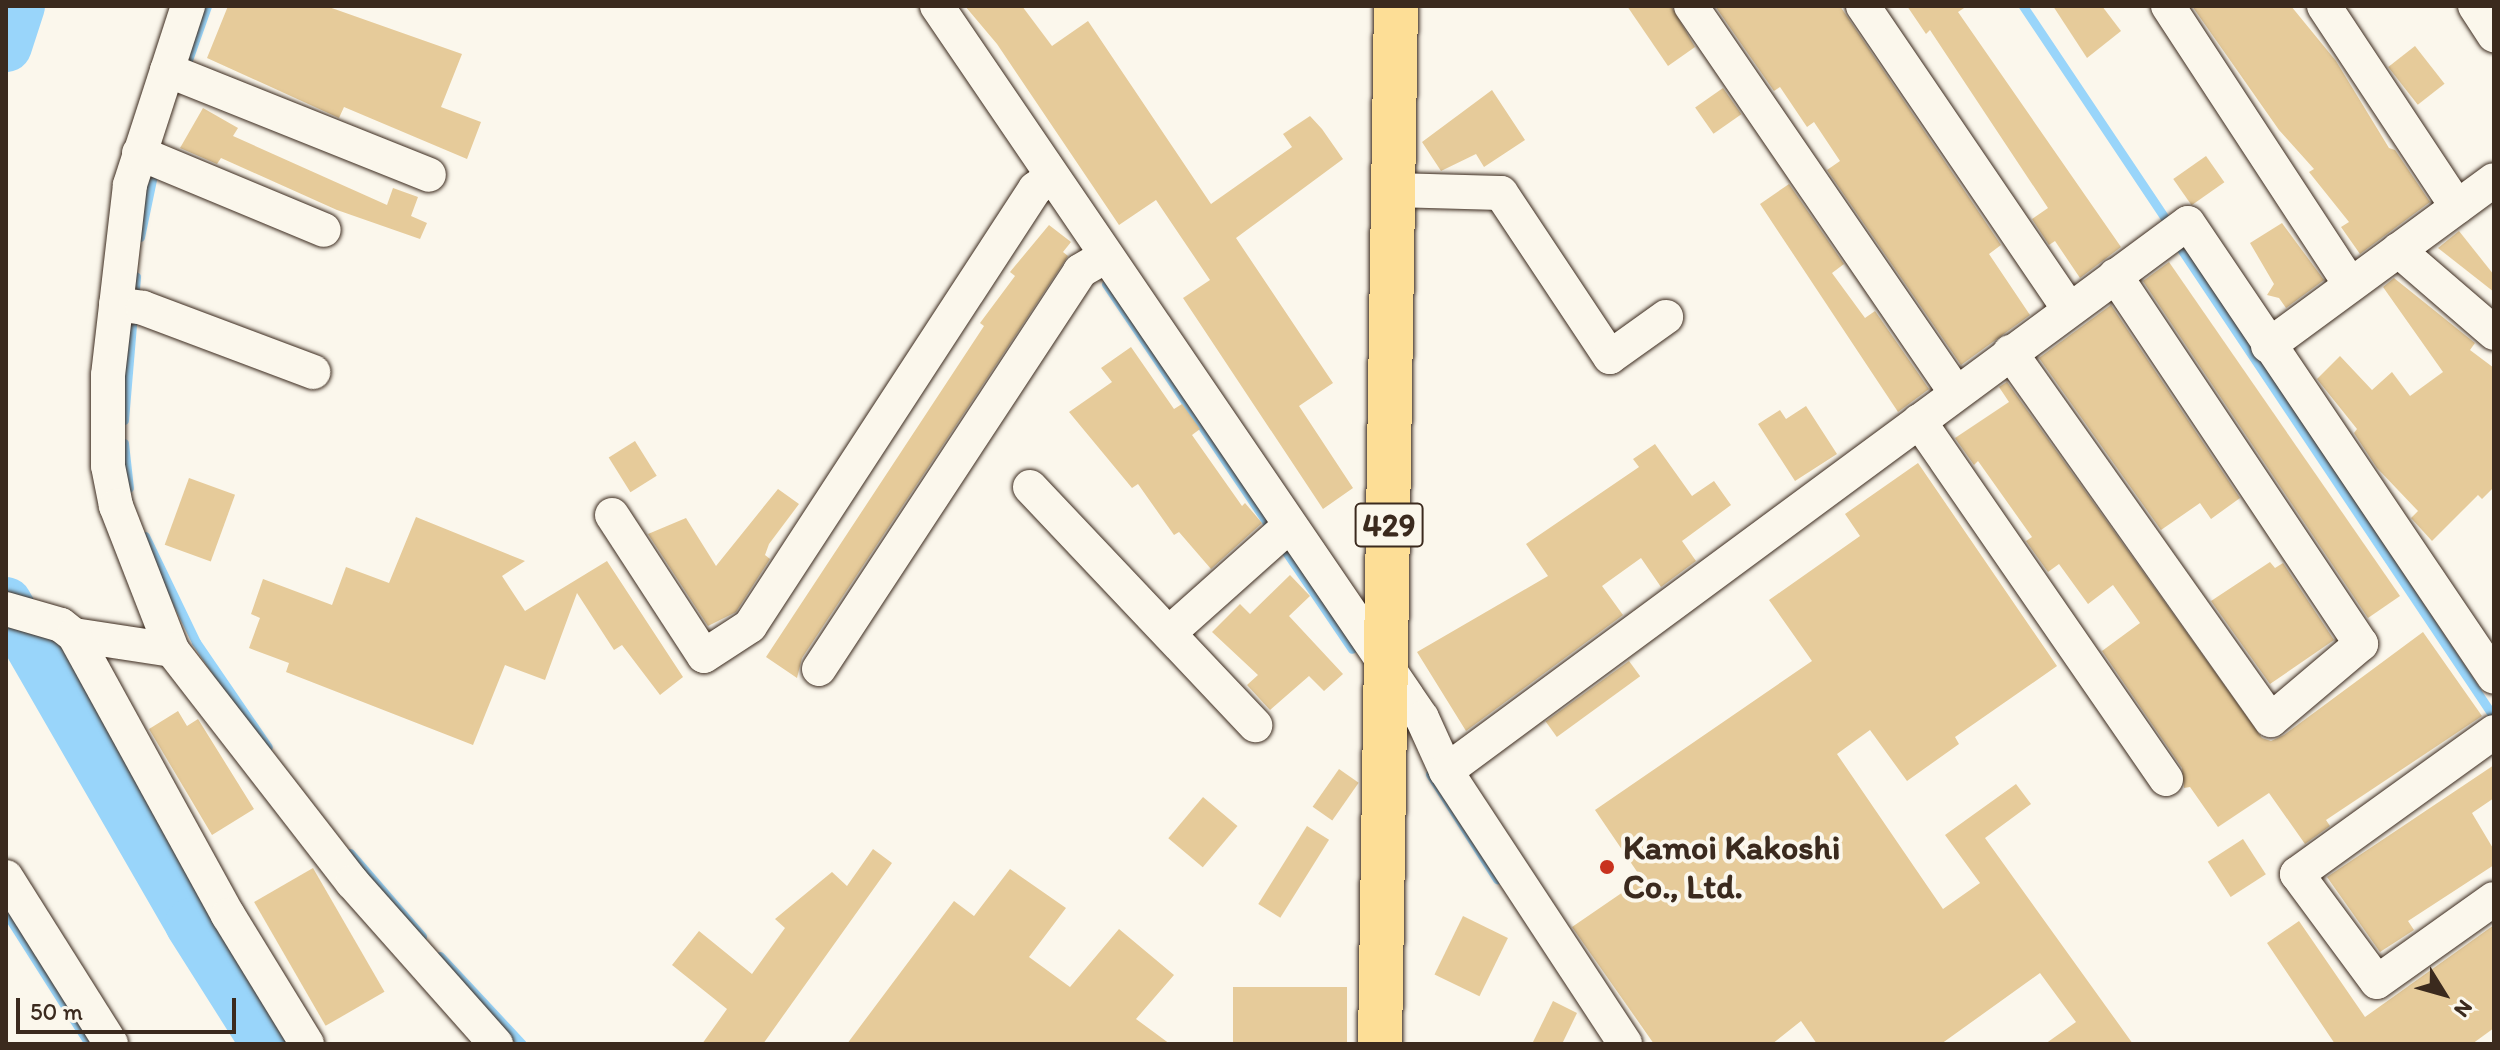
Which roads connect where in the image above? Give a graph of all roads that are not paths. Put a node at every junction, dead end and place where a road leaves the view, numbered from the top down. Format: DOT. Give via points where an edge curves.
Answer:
graph roads {
  1 [pos="188,6"];
  2 [pos="937,6"];
  3 [pos="1396,6"];
  4 [pos="1691,6"];
  5 [pos="1863,6"];
  6 [pos="2168,6"];
  7 [pos="2324,6"];
  8 [pos="2475,6"];
  9 [pos="2494,35"];
  10 [pos="178,74"];
  11 [pos="151,158"];
  12 [pos="429,175"];
  13 [pos="2494,180"];
  14 [pos="1044,182"];
  15 [pos="1393,190"];
  16 [pos="2457,207"];
  17 [pos="324,230"];
  18 [pos="2398,250"];
  19 [pos="1097,260"];
  20 [pos="2115,275"];
  21 [pos="2350,284"];
  22 [pos="129,306"];
  23 [pos="2068,308"];
  24 [pos="1666,317"];
  25 [pos="2494,333"];
  26 [pos="2268,346"];
  27 [pos="2010,352"];
  28 [pos="313,372"];
  29 [pos="1956,393"];
  30 [pos="1919,421"];
  31 [pos="1030,487"];
  32 [pos="612,515"];
  33 [pos="1281,533"];
  34 [pos="6,609"];
  35 [pos="68,630"];
  36 [pos="1169,633"];
  37 [pos="172,650"];
  38 [pos="819,669"];
  39 [pos="1387,670"];
  40 [pos="2494,677"];
  41 [pos="1255,725"];
  42 [pos="2494,732"];
  43 [pos="1446,771"];
  44 [pos="2166,779"];
  45 [pos="6,877"];
  46 [pos="2494,899"];
  47 [pos="1610,1039"];
  48 [pos="111,1044"];
  49 [pos="307,1044"];
  50 [pos="496,1044"];
  51 [pos="1380,1044"];
  1 -- 10 [label="street"];
  2 -- 14 [label="street"];
  3 -- 15 [label="highway, 429"];
  4 -- 29 [label="street"];
  5 -- 23 [label="street"];
  6 -- 21 [label="street"];
  7 -- 16 [label="street"];
  8 -- 9 [label="street"];
  10 -- 11 [label="street"];
  10 -- 12 [label="street"];
  11 -- 17 [label="street"];
  11 -- 22 [label="street"];
  13 -- 16 [label="street"];
  14 -- 19 [label="street"];
  14 -- 32 [label="street" via="750,626 704,656"];
  15 -- 24 [label="street" via="1501,193 1610,357"];
  15 -- 39 [label="highway, 429"];
  16 -- 18 [label="street"];
  18 -- 21 [label="street"];
  18 -- 25 [label="street"];
  19 -- 33 [label="street"];
  19 -- 38 [label="street"];
  20 -- 23 [label="street"];
  20 -- 26 [label="street" via="2188,223"];
  20 -- 27 [label="street" via="2361,644 2271,720"];
  21 -- 26 [label="street"];
  22 -- 28 [label="street"];
  22 -- 37 [label="street" via="108,375 108,466 116,506"];
  23 -- 27 [label="street"];
  26 -- 40 [label="street"];
  27 -- 29 [label="street"];
  29 -- 30 [label="street"];
  30 -- 43 [label="street"];
  30 -- 44 [label="street"];
  31 -- 36 [label="street"];
  33 -- 36 [label="street"];
  33 -- 39 [label="street"];
  34 -- 35 [label="street"];
  35 -- 37 [label="street"];
  35 -- 49 [label="street"];
  36 -- 41 [label="street"];
  37 -- 50 [label="street" via="295,813"];
  39 -- 43 [label="street" via="1422,718"];
  39 -- 51 [label="highway, 429"];
  42 -- 46 [label="street" via="2297,874 2377,982"];
  43 -- 47 [label="street"];
  45 -- 48 [label="street"];
}
